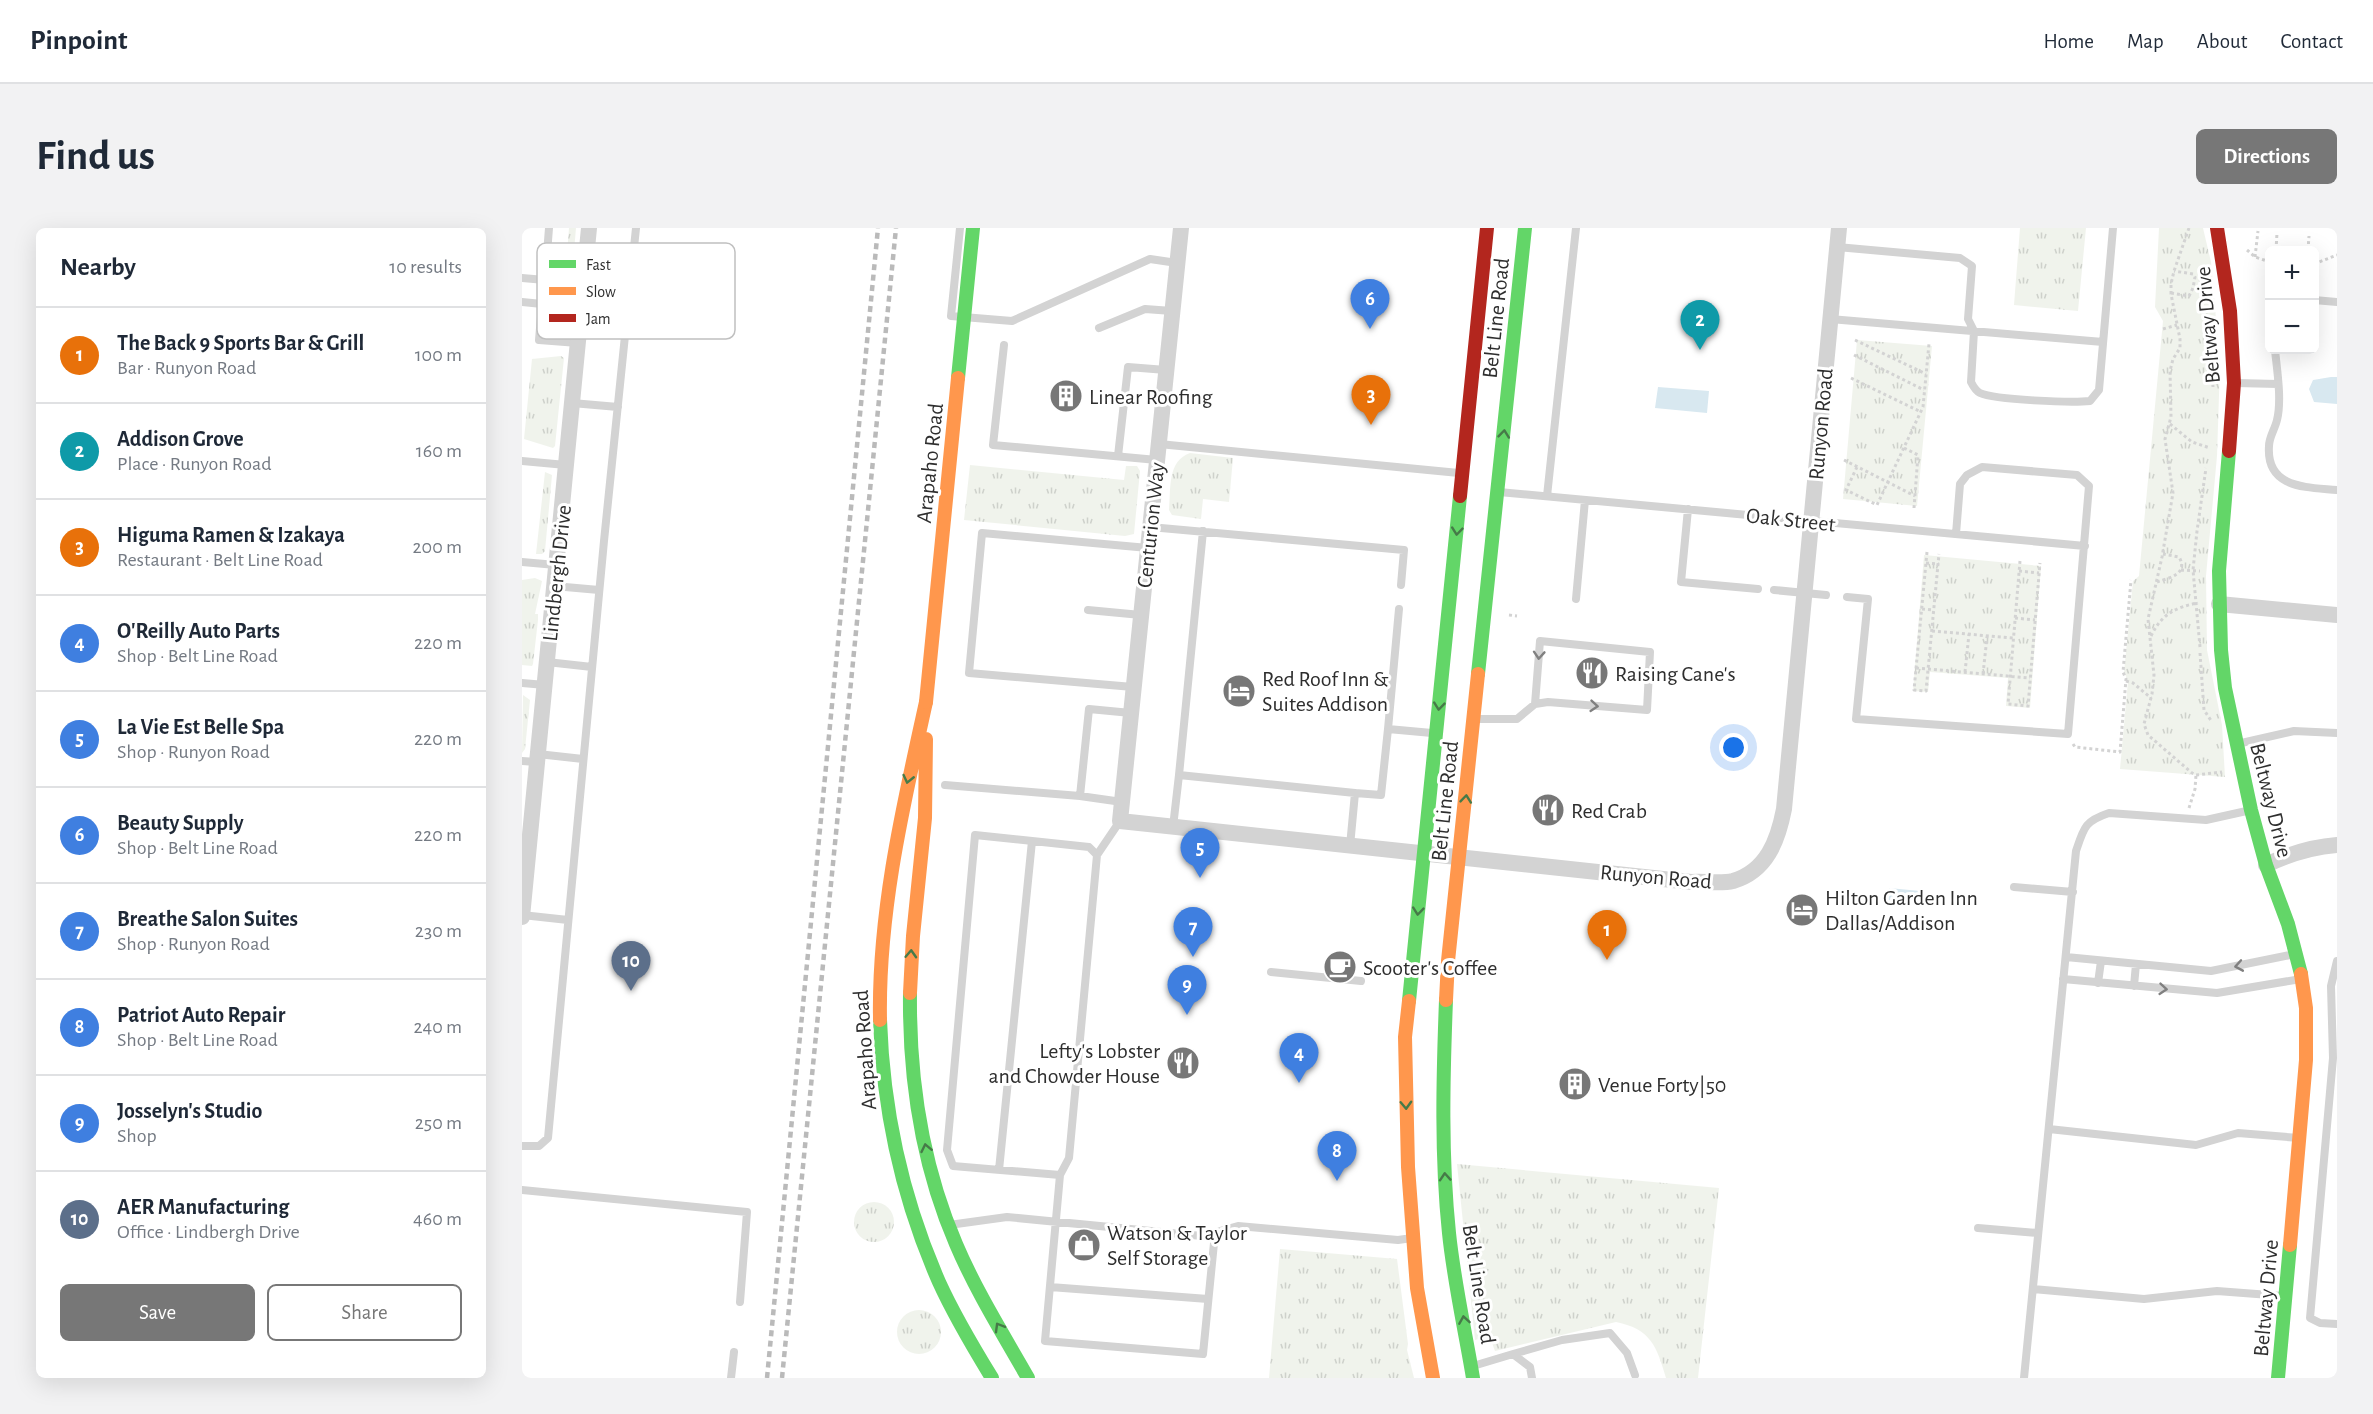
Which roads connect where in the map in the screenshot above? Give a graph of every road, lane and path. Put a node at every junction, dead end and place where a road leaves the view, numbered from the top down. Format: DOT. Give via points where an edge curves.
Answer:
graph roads {
  1 [pos="549,228"];
  2 [pos="589,228"];
  3 [pos="636,228"];
  4 [pos="960,228"];
  5 [pos="973,228"];
  6 [pos="1181,228"];
  7 [pos="1487,228"];
  8 [pos="1525,228"];
  9 [pos="1576,228"];
  10 [pos="1839,228"];
  11 [pos="2113,228"];
  12 [pos="2189,228"];
  13 [pos="2217,228"];
  14 [pos="2258,231"];
  15 [pos="2277,233"];
  16 [pos="2309,236"];
  17 [pos="548,243"];
  18 [pos="588,243"];
  19 [pos="635,243"];
  20 [pos="2276,246"];
  21 [pos="2308,246"];
  22 [pos="1837,247"];
  23 [pos="2247,250"];
  24 [pos="2337,255"];
  25 [pos="2255,256"];
  26 [pos="2265,260"];
  27 [pos="2319,262"];
  28 [pos="1177,263"];
  29 [pos="2174,271"];
  30 [pos="522,278"];
  31 [pos="537,279"];
  32 [pos="2171,293"];
  33 [pos="2319,300"];
  34 [pos="522,302"];
  35 [pos="2337,302"];
  36 [pos="537,304"];
  37 [pos="1172,311"];
  38 [pos="1830,319"];
  39 [pos="2177,325"];
  40 [pos="1099,328"];
  41 [pos="2163,329"];
  42 [pos="1974,331"];
  43 [pos="539,339"];
  44 [pos="578,339"];
  45 [pos="625,339"];
  46 [pos="1855,340"];
  47 [pos="2103,342"];
  48 [pos="578,343"];
  49 [pos="1929,344"];
  50 [pos="1004,345"];
  51 [pos="2275,354"];
  52 [pos="1854,356"];
  53 [pos="2212,367"];
  54 [pos="1166,370"];
  55 [pos="1926,374"];
  56 [pos="1851,378"];
  57 [pos="1472,379"];
  58 [pos="2234,383"];
  59 [pos="2278,384"];
  60 [pos="2213,389"];
  61 [pos="1924,390"];
  62 [pos="1486,393"];
  63 [pos="572,403"];
  64 [pos="618,407"];
  65 [pos="1921,412"];
  66 [pos="2170,424"];
  67 [pos="2210,440"];
  68 [pos="1904,448"];
  69 [pos="2210,448"];
  70 [pos="1158,452"];
  71 [pos="1118,456"];
  72 [pos="1844,460"];
  73 [pos="522,461"];
  74 [pos="566,465"];
  75 [pos="1857,467"];
  76 [pos="1462,473"];
  77 [pos="1887,482"];
  78 [pos="2337,490"];
  79 [pos="1498,492"];
  80 [pos="1547,496"];
  81 [pos="1916,496"];
  82 [pos="1585,500"];
  83 [pos="1688,508"];
  84 [pos="1914,508"];
  85 [pos="1811,521"];
  86 [pos="1480,524"];
  87 [pos="1150,527"];
  88 [pos="1203,531"];
  89 [pos="1956,534"];
  90 [pos="2085,546"];
  91 [pos="1148,548"];
  92 [pos="1927,552"];
  93 [pos="1939,554"];
  94 [pos="2163,554"];
  95 [pos="2020,561"];
  96 [pos="522,562"];
  97 [pos="1926,563"];
  98 [pos="2040,563"];
  99 [pos="1939,564"];
  100 [pos="556,565"];
  101 [pos="2181,570"];
  102 [pos="2193,570"];
  103 [pos="2206,571"];
  104 [pos="2019,572"];
  105 [pos="2039,573"];
  106 [pos="2131,580"];
  107 [pos="2157,582"];
  108 [pos="1401,585"];
  109 [pos="1488,585"];
  110 [pos="554,586"];
  111 [pos="1758,589"];
  112 [pos="599,590"];
  113 [pos="1774,591"];
  114 [pos="1804,593"];
  115 [pos="1826,595"];
  116 [pos="1847,597"];
  117 [pos="1576,599"];
  118 [pos="2198,603"];
  119 [pos="2219,604"];
  120 [pos="1399,609"];
  121 [pos="1922,609"];
  122 [pos="1088,610"];
  123 [pos="1934,610"];
  124 [pos="1141,615"];
  125 [pos="1509,615"];
  126 [pos="2337,615"];
  127 [pos="1517,616"];
  128 [pos="2015,618"];
  129 [pos="2035,620"];
  130 [pos="1932,631"];
  131 [pos="1969,634"];
  132 [pos="1987,636"];
  133 [pos="2150,637"];
  134 [pos="2013,638"];
  135 [pos="547,662"];
  136 [pos="592,667"];
  137 [pos="1916,668"];
  138 [pos="1928,669"];
  139 [pos="1965,672"];
  140 [pos="1983,674"];
  141 [pos="2010,676"];
  142 [pos="2030,678"];
  143 [pos="2126,681"];
  144 [pos="522,683"];
  145 [pos="545,685"];
  146 [pos="1134,687"];
  147 [pos="2151,698"];
  148 [pos="926,702"];
  149 [pos="1535,704"];
  150 [pos="2204,710"];
  151 [pos="1131,713"];
  152 [pos="1474,719"];
  153 [pos="1388,729"];
  154 [pos="1437,733"];
  155 [pos="2337,733"];
  156 [pos="2068,734"];
  157 [pos="2236,744"];
  158 [pos="532,759"];
  159 [pos="583,759"];
  160 [pos="2222,772"];
  161 [pos="2196,775"];
  162 [pos="1179,776"];
  163 [pos="945,785"];
  164 [pos="1355,794"];
  165 [pos="1080,796"];
  166 [pos="1122,802"];
  167 [pos="2251,810"];
  168 [pos="2186,819"];
  169 [pos="1120,821"];
  170 [pos="1173,828"];
  171 [pos="1032,841"];
  172 [pos="2337,845"];
  173 [pos="1350,846"];
  174 [pos="1425,853"];
  175 [pos="1097,855"];
  176 [pos="1460,857"];
  177 [pos="2266,865"];
  178 [pos="2014,887"];
  179 [pos="2073,892"];
  180 [pos="522,916"];
  181 [pos="568,920"];
  182 [pos="2296,954"];
  183 [pos="2066,957"];
  184 [pos="2101,961"];
  185 [pos="2337,961"];
  186 [pos="2136,964"];
  187 [pos="1271,972"];
  188 [pos="2302,979"];
  189 [pos="2063,980"];
  190 [pos="1361,981"];
  191 [pos="2098,983"];
  192 [pos="2134,986"];
  193 [pos="2049,1129"];
  194 [pos="2300,1138"];
  195 [pos="522,1146"];
  196 [pos="999,1170"];
  197 [pos="1060,1175"];
  198 [pos="522,1190"];
  199 [pos="1054,1221"];
  200 [pos="1978,1228"];
  201 [pos="935,1231"];
  202 [pos="1215,1233"];
  203 [pos="2038,1233"];
  204 [pos="1449,1235"];
  205 [pos="1413,1238"];
  206 [pos="1050,1287"];
  207 [pos="2033,1289"];
  208 [pos="2287,1296"];
  209 [pos="1208,1299"];
  210 [pos="740,1302"];
  211 [pos="2337,1324"];
  212 [pos="734,1352"];
  213 [pos="1513,1354"];
  214 [pos="1472,1372"];
  215 [pos="1635,1375"];
  216 [pos="731,1378"];
  217 [pos="992,1378"];
  218 [pos="1028,1378"];
  219 [pos="1433,1378"];
  220 [pos="1532,1378"];
  221 [pos="2024,1378"];
  222 [pos="2278,1378"];
  1 -- 17 [label="lane"];
  2 -- 18 [label="street, Lindbergh Drive"];
  3 -- 19 [label="lane"];
  4 -- 28 [label="lane" via="951,316 1012,321 1150,259"];
  5 -- 148 [label="main road, Arapaho Road, bridge"];
  6 -- 28 [label="street, Centurion Way"];
  7 -- 57 [label="main road, Belt Line Road"];
  79 -- 8 [label="main road, Belt Line Road, one-way"];
  9 -- 80 [label="lane"];
  10 -- 22 [label="street, Runyon Road"];
  11 -- 47 [label="lane"];
  12 -- 29 [label="path"];
  13 -- 58 [label="main road, Beltway Drive" via="2230,311"];
  14 -- 25 [label="path"];
  15 -- 20 [label="path"];
  16 -- 21 [label="path"];
  22 -- 38 [label="street, Runyon Road"];
  22 -- 42 [label="lane" via="1960,258 1972,266 1968,319"];
  23 -- 25 [label="path"];
  24 -- 27 [label="path"];
  25 -- 26 [label="path"];
  28 -- 37 [label="street, Centurion Way"];
  29 -- 32 [label="path"];
  29 -- 32 [label="path" via="2195,277 2189,296"];
  30 -- 31 [label="lane"];
  32 -- 39 [label="path"];
  33 -- 35 [label="lane"];
  34 -- 36 [label="lane"];
  37 -- 40 [label="lane" via="1145,309"];
  37 -- 54 [label="street, Centurion Way"];
  38 -- 42 [label="lane"];
  38 -- 85 [label="street, Runyon Road"];
  39 -- 41 [label="path"];
  39 -- 66 [label="path" via="2180,348 2170,371"];
  42 -- 47 [label="lane"];
  42 -- 47 [label="lane" via="1971,382 1979,392 2051,400 2090,400 2100,390"];
  43 -- 48 [label="lane"];
  44 -- 48 [label="street, Lindbergh Drive"];
  45 -- 64 [label="lane"];
  46 -- 55 [label="path"];
  48 -- 63 [label="street, Lindbergh Drive"];
  49 -- 55 [label="path"];
  50 -- 71 [label="lane" via="993,445"];
  51 -- 59 [label="lane"];
  52 -- 61 [label="path"];
  53 -- 60 [label="path"];
  54 -- 70 [label="street, Centurion Way"];
  54 -- 71 [label="lane" via="1128,367"];
  55 -- 61 [label="path"];
  56 -- 65 [label="path"];
  57 -- 62 [label="main road"];
  57 -- 76 [label="main road, Belt Line Road"];
  58 -- 59 [label="lane"];
  58 -- 119 [label="main road, Beltway Drive" via="2219,555"];
  59 -- 78 [label="lane" via="2278,419 2268,447 2270,464 2288,483"];
  61 -- 65 [label="path"];
  63 -- 64 [label="lane"];
  63 -- 74 [label="street, Lindbergh Drive"];
  64 -- 112 [label="lane"];
  65 -- 68 [label="path"];
  66 -- 69 [label="path" via="2192,442"];
  66 -- 94 [label="path" via="2165,440 2173,493"];
  67 -- 69 [label="path"];
  68 -- 77 [label="path"];
  68 -- 81 [label="path" via="1918,455"];
  69 -- 102 [label="path"];
  70 -- 71 [label="lane"];
  70 -- 76 [label="lane" via="1281,454"];
  70 -- 87 [label="street, Centurion Way"];
  72 -- 75 [label="path"];
  73 -- 74 [label="lane"];
  74 -- 100 [label="street, Lindbergh Drive"];
  75 -- 77 [label="path"];
  75 -- 77 [label="path" via="1846,490 1877,505"];
  76 -- 79 [label="main road"];
  76 -- 154 [label="main road, Belt Line Road, one-way"];
  77 -- 81 [label="path"];
  79 -- 80 [label="lane, Oak Street"];
  79 -- 109 [label="main road, Belt Line Road"];
  80 -- 82 [label="lane, Oak Street"];
  81 -- 84 [label="path"];
  82 -- 83 [label="lane, Oak Street"];
  82 -- 117 [label="lane"];
  83 -- 85 [label="lane, Oak Street"];
  83 -- 111 [label="lane" via="1681,582"];
  85 -- 89 [label="lane, Oak Street"];
  85 -- 114 [label="street, Runyon Road"];
  86 -- 109 [label="main road" via="1476,560"];
  87 -- 88 [label="lane"];
  87 -- 91 [label="street, Centurion Way"];
  88 -- 108 [label="lane" via="1404,550"];
  88 -- 162 [label="lane"];
  89 -- 90 [label="lane, Oak Street"];
  89 -- 90 [label="lane" via="1960,484 1982,467 2077,475 2089,486"];
  90 -- 156 [label="lane"];
  91 -- 124 [label="street, Centurion Way"];
  91 -- 146 [label="lane" via="982,533 969,673"];
  92 -- 97 [label="path"];
  93 -- 99 [label="path"];
  94 -- 101 [label="path" via="2179,557"];
  94 -- 107 [label="path"];
  95 -- 104 [label="path"];
  96 -- 100 [label="lane"];
  97 -- 99 [label="path"];
  97 -- 121 [label="path"];
  98 -- 105 [label="path"];
  99 -- 123 [label="path"];
  100 -- 110 [label="street, Lindbergh Drive"];
  101 -- 102 [label="path"];
  101 -- 107 [label="path" via="2176,576"];
  102 -- 103 [label="path"];
  102 -- 118 [label="path"];
  104 -- 105 [label="path"];
  104 -- 128 [label="path"];
  105 -- 129 [label="path"];
  106 -- 143 [label="path" via="2122,672"];
  107 -- 133 [label="path" via="2148,619"];
  109 -- 152 [label="main road, Belt Line Road"];
  110 -- 112 [label="lane"];
  110 -- 135 [label="street, Lindbergh Drive"];
  112 -- 136 [label="lane"];
  113 -- 114 [label="lane"];
  114 -- 115 [label="lane"];
  114 -- 176 [label="street, Runyon Road" via="1784,809 1779,833 1761,866 1732,881 1691,882"];
  116 -- 156 [label="lane" via="1868,599 1856,719"];
  118 -- 133 [label="path" via="2166,614"];
  118 -- 150 [label="path"];
  119 -- 126 [label="street"];
  119 -- 157 [label="main road, Beltway Drive" via="2224,688"];
  120 -- 153 [label="lane"];
  121 -- 123 [label="path"];
  121 -- 137 [label="path"];
  122 -- 124 [label="lane"];
  123 -- 130 [label="path"];
  124 -- 146 [label="street, Centurion Way"];
  125 -- 127 [label="path"];
  128 -- 129 [label="path"];
  128 -- 134 [label="path"];
  129 -- 142 [label="path"];
  130 -- 131 [label="path"];
  130 -- 138 [label="path"];
  131 -- 132 [label="path"];
  131 -- 139 [label="path"];
  132 -- 134 [label="path"];
  132 -- 140 [label="path"];
  133 -- 147 [label="path" via="2154,675"];
  134 -- 141 [label="path"];
  135 -- 136 [label="lane"];
  135 -- 145 [label="street, Lindbergh Drive"];
  136 -- 159 [label="lane"];
  137 -- 138 [label="path"];
  137 -- 138 [label="path" via="1914,690 1926,691"];
  138 -- 139 [label="path"];
  139 -- 140 [label="path"];
  140 -- 141 [label="path"];
  141 -- 142 [label="path"];
  141 -- 142 [label="path" via="2008,704 2028,706"];
  143 -- 147 [label="path"];
  143 -- 156 [label="path" via="2120,752 2075,747"];
  144 -- 145 [label="lane"];
  145 -- 158 [label="street, Lindbergh Drive"];
  146 -- 151 [label="street, Centurion Way"];
  147 -- 161 [label="path" via="2144,724 2148,735"];
  201 -- 148 [label="main road, Arapaho Road, one-way" via="932,1176 916,1103 909,986 927,793"];
  148 -- 201 [label="main road, Arapaho Road, one-way" via="904,798 879,984 881,1046 900,1166"];
  149 -- 149 [label="lane, one-way" via="1647,710 1650,652 1540,641"];
  149 -- 152 [label="lane" via="1518,719"];
  151 -- 165 [label="lane" via="1089,709"];
  151 -- 166 [label="street, Centurion Way"];
  176 -- 152 [label="main road, Belt Line Road, one-way"];
  153 -- 154 [label="lane"];
  153 -- 164 [label="lane" via="1382,795"];
  154 -- 174 [label="main road, Belt Line Road"];
  155 -- 157 [label="lane" via="2294,731"];
  157 -- 167 [label="main road, Beltway Drive"];
  158 -- 159 [label="lane"];
  158 -- 180 [label="street, Lindbergh Drive"];
  159 -- 181 [label="lane"];
  160 -- 161 [label="path"];
  161 -- 168 [label="path"];
  162 -- 164 [label="lane"];
  162 -- 170 [label="lane"];
  163 -- 165 [label="lane"];
  164 -- 173 [label="lane"];
  165 -- 166 [label="lane"];
  166 -- 169 [label="street, Centurion Way"];
  167 -- 168 [label="lane" via="2206,820"];
  167 -- 177 [label="main road, Beltway Drive"];
  168 -- 179 [label="lane" via="2109,813 2094,818 2084,827 2076,851"];
  169 -- 170 [label="street, Runyon Road"];
  169 -- 175 [label="lane"];
  170 -- 173 [label="street, Runyon Road"];
  171 -- 175 [label="lane" via="1089,847"];
  171 -- 196 [label="lane"];
  171 -- 196 [label="lane" via="975,835 947,1150 953,1166"];
  172 -- 177 [label="street" via="2290,854"];
  173 -- 174 [label="street, Runyon Road"];
  174 -- 176 [label="street, Runyon Road"];
  174 -- 205 [label="main road, Belt Line Road, one-way" via="1405,1036"];
  175 -- 197 [label="lane" via="1069,1158"];
  204 -- 176 [label="main road, Belt Line Road, one-way" via="1444,1048 1448,961"];
  177 -- 182 [label="main road, Beltway Drive"];
  178 -- 179 [label="lane"];
  179 -- 183 [label="lane"];
  180 -- 181 [label="lane"];
  181 -- 195 [label="lane" via="548,1138 539,1146"];
  182 -- 186 [label="lane, one-way" via="2211,970"];
  182 -- 188 [label="main road, Beltway Drive"];
  183 -- 184 [label="lane"];
  183 -- 189 [label="lane"];
  184 -- 186 [label="lane"];
  184 -- 191 [label="lane"];
  185 -- 211 [label="lane" via="2331,986 2333,1058 2310,1318"];
  186 -- 192 [label="lane"];
  187 -- 190 [label="lane"];
  192 -- 188 [label="lane, one-way" via="2217,993"];
  188 -- 194 [label="main road, Beltway Drive" via="2306,1060"];
  189 -- 191 [label="lane"];
  189 -- 193 [label="lane"];
  191 -- 192 [label="lane"];
  193 -- 194 [label="lane" via="2196,1145 2238,1133"];
  193 -- 203 [label="lane"];
  194 -- 208 [label="main road, Beltway Drive"];
  196 -- 197 [label="lane"];
  197 -- 199 [label="lane"];
  198 -- 210 [label="lane" via="747,1212"];
  199 -- 201 [label="lane" via="1007,1217"];
  199 -- 202 [label="lane" via="1202,1236"];
  199 -- 206 [label="lane"];
  200 -- 203 [label="lane"];
  201 -- 217 [label="main road, Arapaho Road" via="940,1283"];
  218 -- 201 [label="main road, Arapaho Road, one-way" via="983,1299"];
  202 -- 205 [label="lane" via="1238,1226 1398,1240"];
  202 -- 209 [label="lane"];
  203 -- 207 [label="lane"];
  204 -- 205 [label="main road"];
  214 -- 204 [label="main road, Belt Line Road, one-way"];
  205 -- 219 [label="main road, Belt Line Road" via="1417,1288"];
  206 -- 209 [label="lane"];
  206 -- 209 [label="lane" via="1045,1341 1203,1354"];
  207 -- 208 [label="lane" via="2144,1299 2217,1291"];
  207 -- 221 [label="lane"];
  208 -- 222 [label="main road, Beltway Drive"];
  212 -- 216 [label="lane"];
  213 -- 214 [label="lane"];
  213 -- 215 [label="lane" via="1562,1340 1610,1333 1627,1353"];
  213 -- 220 [label="lane" via="1530,1367"];
}
